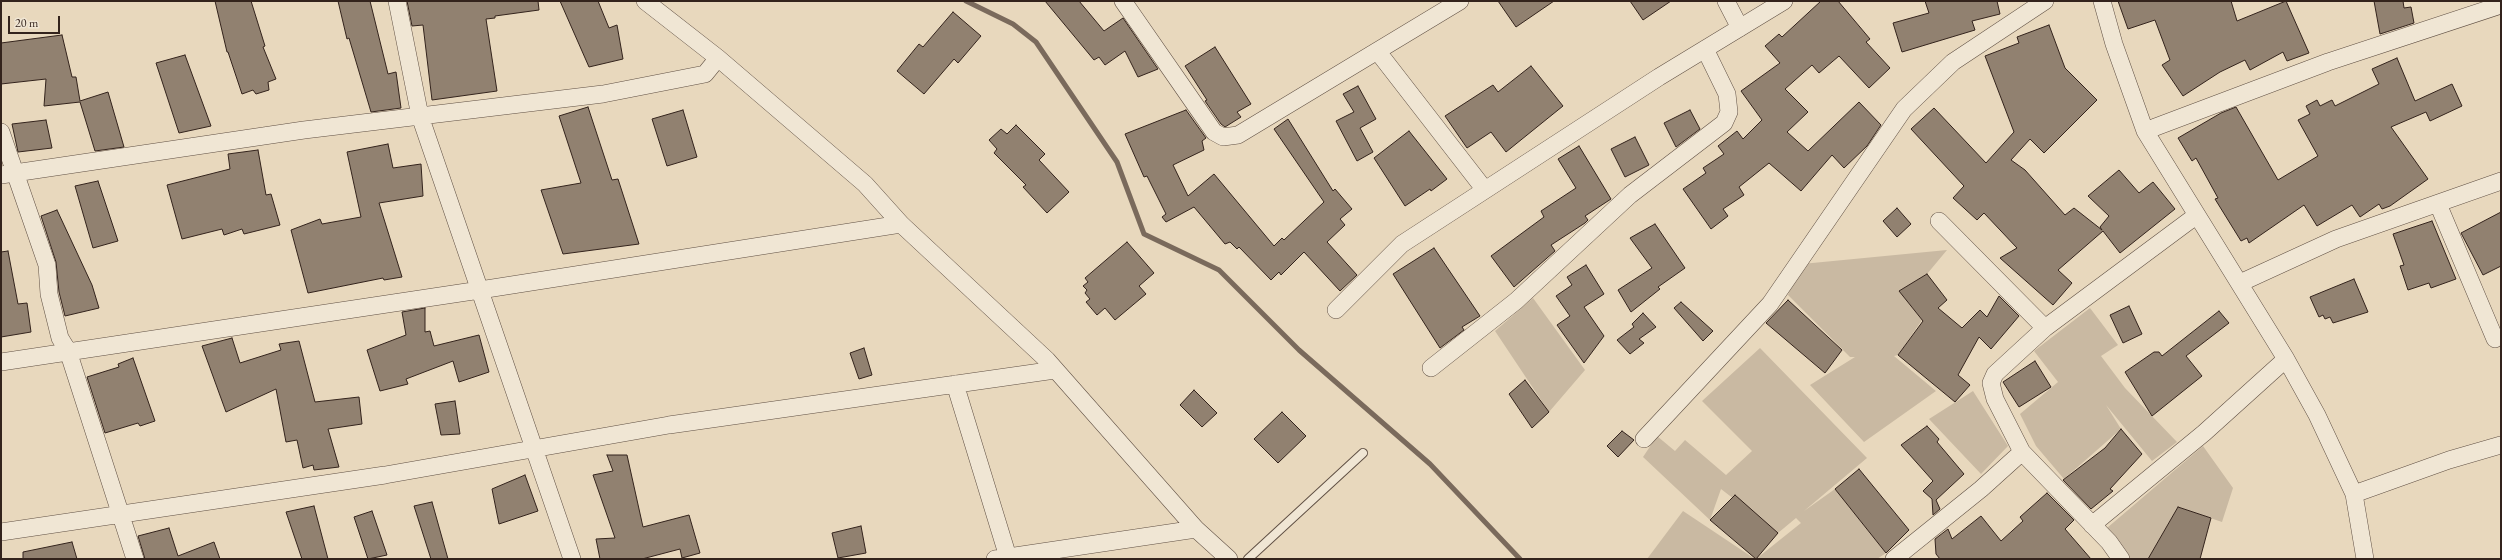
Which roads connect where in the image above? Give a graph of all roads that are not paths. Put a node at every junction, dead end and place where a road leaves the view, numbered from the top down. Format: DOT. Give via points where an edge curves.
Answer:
graph roads {
  1 [pos="397,1"];
  2 [pos="645,1"];
  3 [pos="1123,1"];
  4 [pos="1460,1"];
  5 [pos="1726,1"];
  6 [pos="1784,1"];
  7 [pos="2044,1"];
  8 [pos="2102,1"];
  9 [pos="2501,5"];
  10 [pos="1740,28"];
  11 [pos="1705,49"];
  12 [pos="1378,52"];
  13 [pos="718,58"];
  14 [pos="420,116"];
  15 [pos="2145,131"];
  16 [pos="1,132"];
  17 [pos="8,173"];
  18 [pos="2501,181"];
  19 [pos="1485,190"];
  20 [pos="2438,204"];
  21 [pos="2197,215"];
  22 [pos="1939,221"];
  23 [pos="901,224"];
  24 [pos="2240,283"];
  25 [pos="480,290"];
  26 [pos="1336,310"];
  27 [pos="2044,328"];
  28 [pos="2495,338"];
  29 [pos="68,351"];
  30 [pos="2286,358"];
  31 [pos="1,362"];
  32 [pos="1431,368"];
  33 [pos="1055,370"];
  34 [pos="955,384"];
  35 [pos="1644,439"];
  36 [pos="2501,445"];
  37 [pos="535,448"];
  38 [pos="2022,452"];
  39 [pos="1363,453"];
  40 [pos="2354,494"];
  41 [pos="120,513"];
  42 [pos="2092,525"];
  43 [pos="1196,529"];
  44 [pos="1,532"];
  45 [pos="1002,558"];
  46 [pos="135,559"];
  47 [pos="572,559"];
  48 [pos="1229,559"];
  49 [pos="1248,559"];
  50 [pos="1894,559"];
  51 [pos="2121,559"];
  52 [pos="2365,559"];
  1 -- 14 [label="street"];
  2 -- 13 [label="street"];
  3 -- 12 [label="street" via="1214,132 1223,136 1238,135"];
  4 -- 12 [label="street"];
  5 -- 10 [label="street"];
  6 -- 10 [label="street"];
  7 -- 35 [label="street" via="1953,62 1904,109 1770,304"];
  8 -- 15 [label="street" via="2114,44"];
  9 -- 15 [label="street" via="2328,62"];
  10 -- 11 [label="street"];
  11 -- 19 [label="street"];
  11 -- 32 [label="street" via="1727,94 1729,112 1724,123 1630,195 1516,301"];
  12 -- 19 [label="street"];
  13 -- 14 [label="street" via="705,74 698,76 603,94"];
  13 -- 23 [label="street" via="865,184"];
  14 -- 17 [label="street" via="304,130"];
  14 -- 25 [label="street"];
  15 -- 21 [label="street"];
  16 -- 17 [label="street"];
  17 -- 29 [label="street" via="47,265 49,294 60,338"];
  18 -- 20 [label="street"];
  19 -- 26 [label="street" via="1402,244"];
  20 -- 24 [label="street" via="2336,239"];
  20 -- 28 [label="street"];
  21 -- 24 [label="street"];
  21 -- 27 [label="street"];
  22 -- 27 [label="street"];
  23 -- 25 [label="street"];
  23 -- 33 [label="street"];
  24 -- 30 [label="street"];
  25 -- 29 [label="street"];
  25 -- 37 [label="street"];
  27 -- 38 [label="street" via="1995,374 1991,383 1995,399"];
  29 -- 31 [label="street"];
  29 -- 41 [label="street"];
  30 -- 40 [label="street" via="2317,415"];
  30 -- 42 [label="street" via="2204,433"];
  33 -- 34 [label="street"];
  33 -- 43 [label="street"];
  34 -- 37 [label="street" via="669,425"];
  34 -- 45 [label="street"];
  36 -- 40 [label="street" via="2449,460"];
  37 -- 41 [label="street" via="385,475"];
  37 -- 47 [label="street"];
  38 -- 42 [label="street"];
  38 -- 50 [label="street" via="1981,489"];
  39 -- 49 [label="lane"];
  40 -- 52 [label="street"];
  41 -- 44 [label="street"];
  41 -- 46 [label="street"];
  42 -- 51 [label="street"];
  43 -- 45 [label="street"];
  43 -- 48 [label="street"];
}
